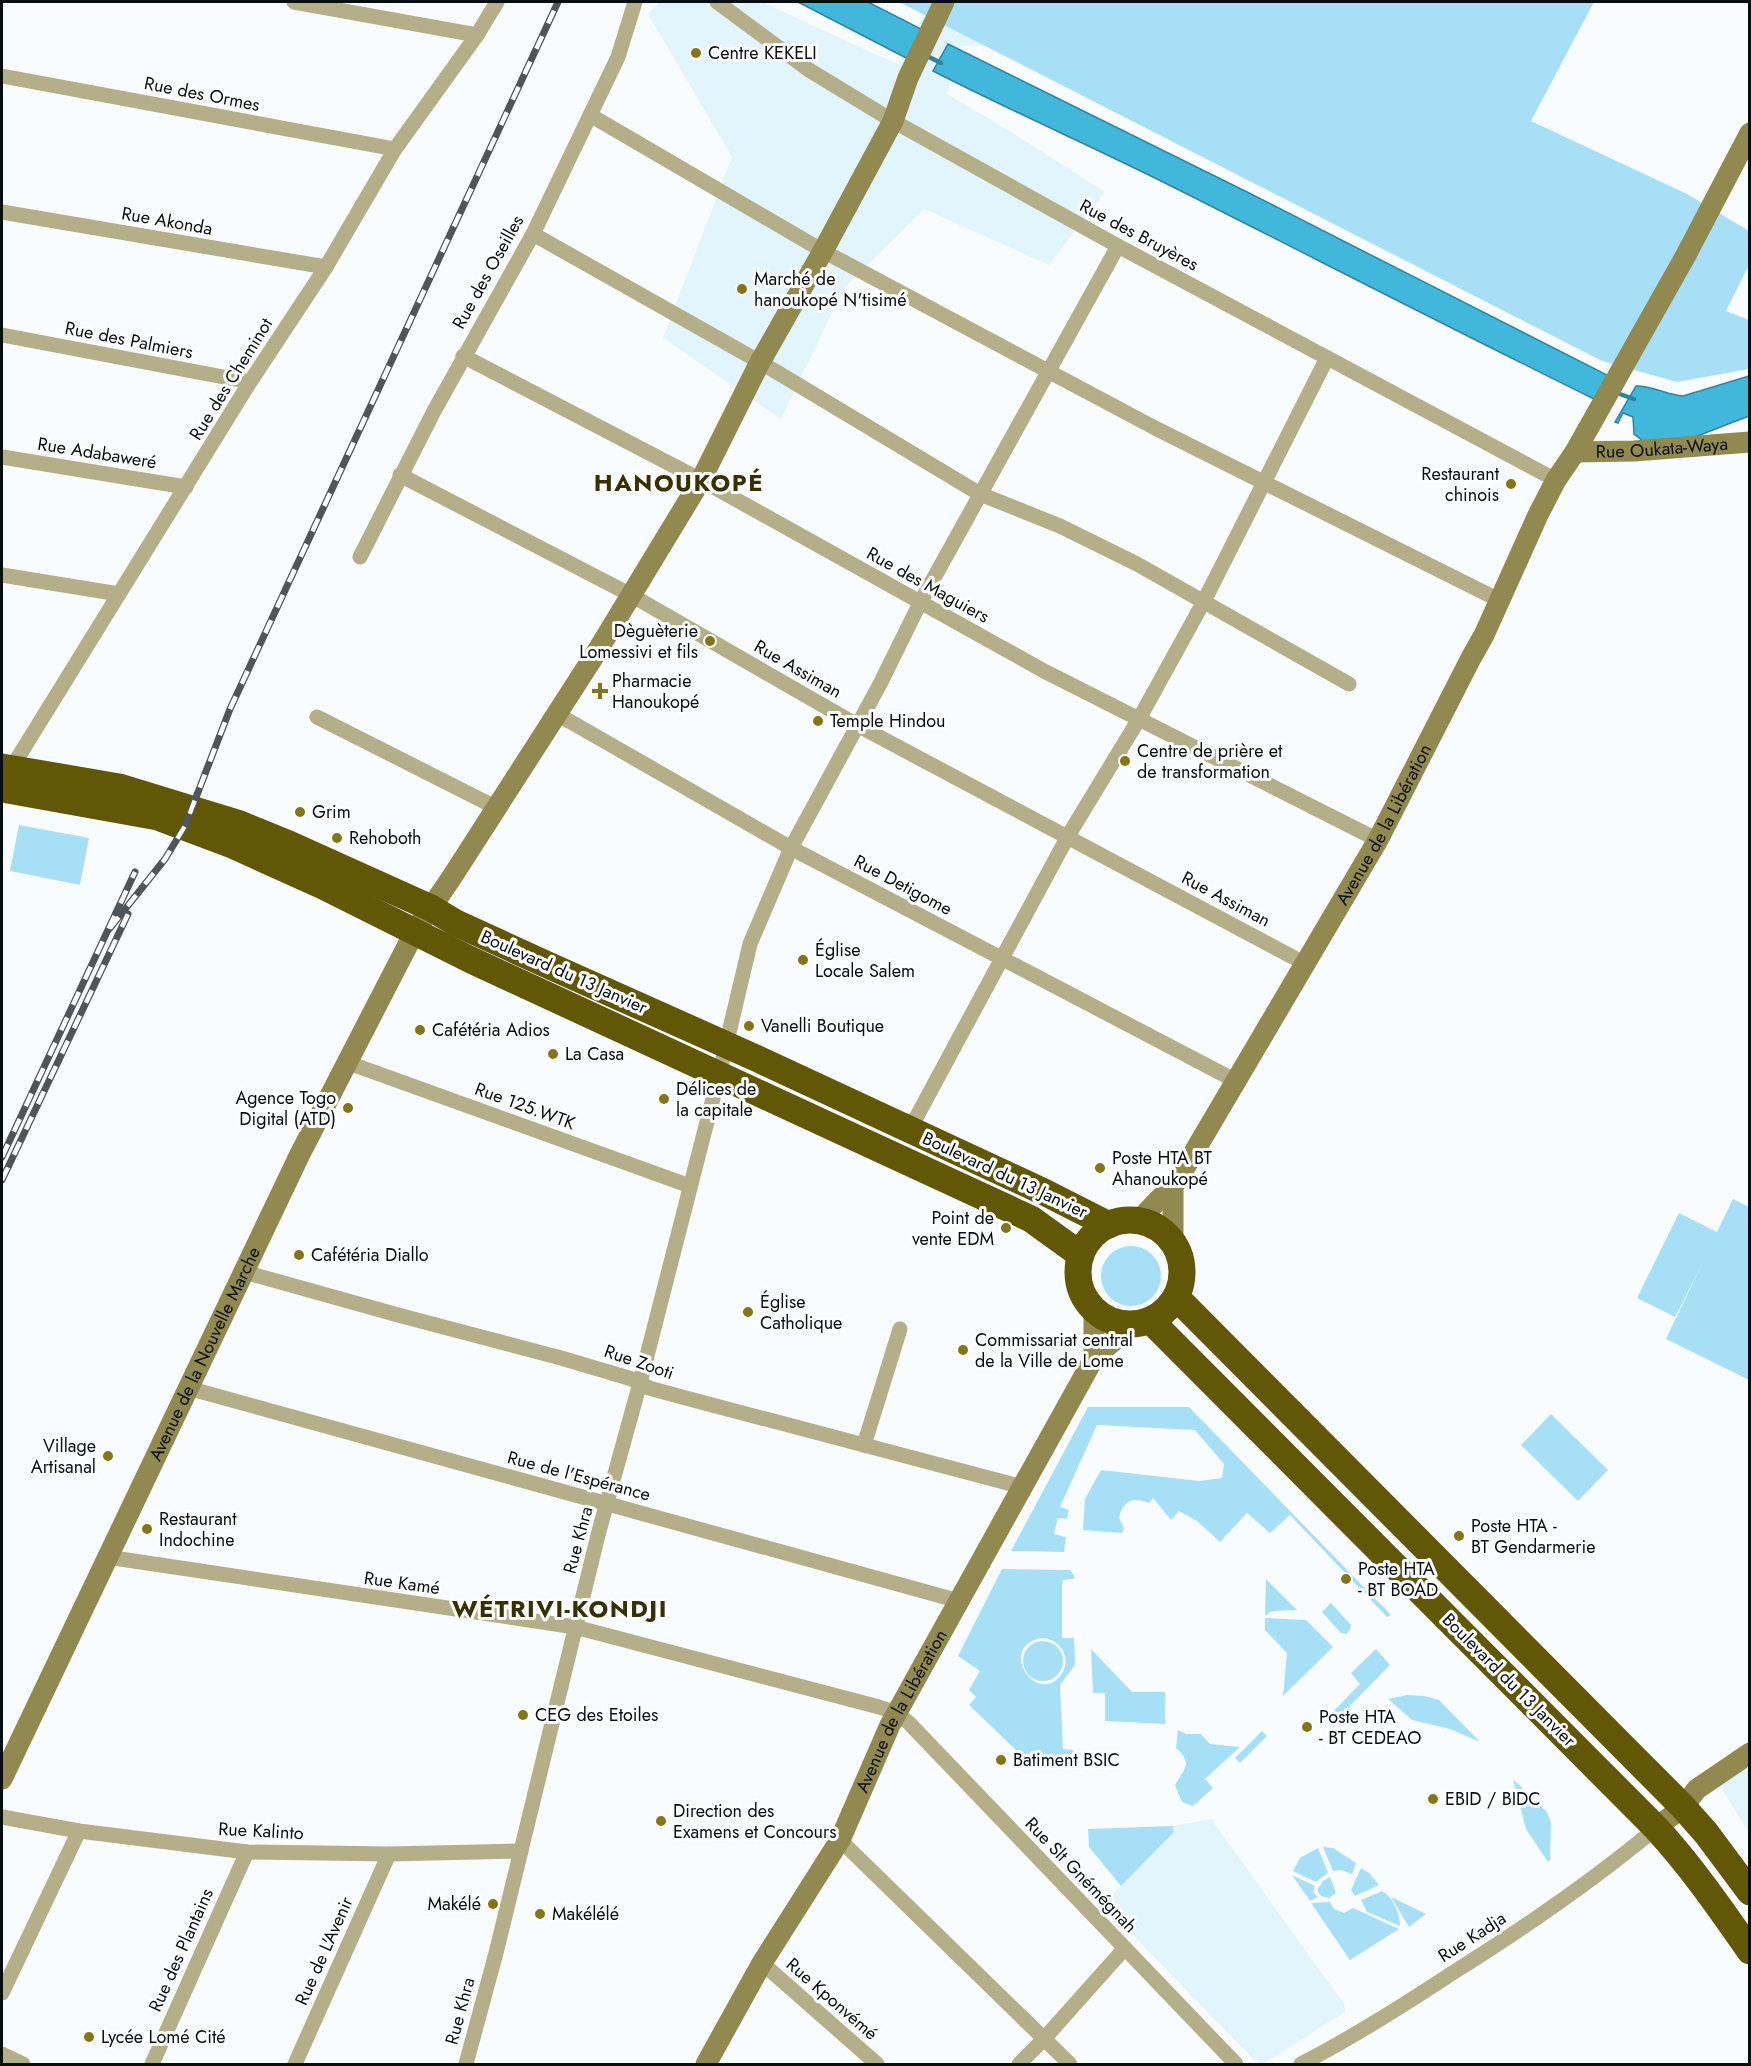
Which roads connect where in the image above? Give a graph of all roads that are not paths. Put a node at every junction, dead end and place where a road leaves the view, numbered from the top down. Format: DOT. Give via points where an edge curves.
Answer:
graph roads {
  1 [pos="294,2"];
  2 [pos="497,2"];
  3 [pos="635,2"];
  4 [pos="717,2"];
  5 [pos="944,2"];
  6 [pos="477,35"];
  7 [pos="2,76"];
  8 [pos="590,115"];
  9 [pos="893,121"];
  10 [pos="1749,133"];
  11 [pos="395,150"];
  12 [pos="2,212"];
  13 [pos="533,234"];
  14 [pos="1118,246"];
  15 [pos="824,251"];
  16 [pos="326,267"];
  17 [pos="2,335"];
  18 [pos="463,356"];
  19 [pos="1327,358"];
  20 [pos="760,362"];
  21 [pos="1050,371"];
  22 [pos="250,382"];
  23 [pos="1749,442"];
  24 [pos="1575,452"];
  25 [pos="2,457"];
  26 [pos="400,475"];
  27 [pos="701,480"];
  28 [pos="1556,480"];
  29 [pos="1263,481"];
  30 [pos="186,487"];
  31 [pos="980,494"];
  32 [pos="360,557"];
  33 [pos="2,575"];
  34 [pos="119,594"];
  35 [pos="631,595"];
  36 [pos="1499,600"];
  37 [pos="920,603"];
  38 [pos="1203,603"];
  39 [pos="1349,684"];
  40 [pos="557,714"];
  41 [pos="317,717"];
  42 [pos="1139,719"];
  43 [pos="857,725"];
  44 [pos="4,776"];
  45 [pos="497,808"];
  46 [pos="1068,836"];
  47 [pos="1378,840"];
  48 [pos="790,848"];
  49 [pos="431,908"];
  50 [pos="415,932"];
  51 [pos="1001,959"];
  52 [pos="1304,963"];
  53 [pos="723,1060"];
  54 [pos="346,1062"];
  55 [pos="1236,1081"];
  56 [pos="910,1129"];
  57 [pos="690,1186"];
  58 [pos="1173,1187"];
  59 [pos="1138,1221"];
  60 [pos="1109,1225"];
  61 [pos="1173,1243"];
  62 [pos="1081,1255"];
  63 [pos="244,1272"];
  64 [pos="1176,1297"];
  65 [pos="1094,1309"];
  66 [pos="1142,1322"];
  67 [pos="900,1329"];
  68 [pos="1094,1358"];
  69 [pos="640,1383"];
  70 [pos="188,1388"];
  71 [pos="864,1445"];
  72 [pos="1023,1487"];
  73 [pos="607,1504"];
  74 [pos="1386,1510"];
  75 [pos="1364,1533"];
  76 [pos="107,1557"];
  77 [pos="959,1601"];
  78 [pos="575,1628"];
  79 [pos="897,1713"];
  80 [pos="1749,1753"];
  81 [pos="2,1779"];
  82 [pos="1683,1807"];
  83 [pos="2,1817"];
  84 [pos="1656,1828"];
  85 [pos="79,1831"];
  86 [pos="840,1840"];
  87 [pos="521,1851"];
  88 [pos="247,1852"];
  89 [pos="389,1854"];
  90 [pos="1749,1892"];
  91 [pos="1125,1948"];
  92 [pos="1749,1951"];
  93 [pos="762,1963"];
  94 [pos="2,1993"];
  95 [pos="1043,2040"];
  96 [pos="2,2054"];
  97 [pos="23,2064"];
  98 [pos="152,2064"];
  99 [pos="295,2064"];
  100 [pos="466,2064"];
  101 [pos="706,2064"];
  102 [pos="877,2064"];
  103 [pos="1019,2064"];
  104 [pos="1070,2064"];
  105 [pos="1236,2064"];
  106 [pos="1301,2064"];
  1 -- 6 [label="street"];
  2 -- 6 [label="street, Rue des Cheminot"];
  3 -- 8 [label="street, Rue des Oseilles" via="618,57"];
  4 -- 9 [label="street, Rue des Bruyères" via="809,70"];
  5 -- 9 [label="street, Avenue de la Nouvelle Marche" via="908,78"];
  6 -- 11 [label="street, Rue des Cheminot"];
  7 -- 11 [label="street, Rue des Ormes"];
  8 -- 13 [label="street, Rue des Oseilles"];
  8 -- 15 [label="street"];
  9 -- 14 [label="street, Rue des Bruyères"];
  9 -- 15 [label="street, Avenue de la Nouvelle Marche"];
  10 -- 24 [label="street, Avenue de la Libération" via="1686,255"];
  11 -- 16 [label="street, Rue des Cheminot"];
  12 -- 16 [label="street, Rue Akonda"];
  13 -- 18 [label="street, Rue des Oseilles"];
  13 -- 20 [label="street"];
  14 -- 19 [label="street, Rue des Bruyères"];
  14 -- 21 [label="street, Rue Khra"];
  15 -- 20 [label="street, Avenue de la Nouvelle Marche"];
  15 -- 21 [label="street"];
  16 -- 22 [label="street, Rue des Cheminot"];
  17 -- 22 [label="street, Rue des Palmiers"];
  18 -- 26 [label="street, Rue des Oseilles"];
  18 -- 27 [label="street, Rue des Maguiers"];
  19 -- 28 [label="street, Rue des Bruyères"];
  19 -- 29 [label="street"];
  20 -- 27 [label="street, Avenue de la Nouvelle Marche"];
  20 -- 31 [label="street"];
  21 -- 29 [label="street"];
  21 -- 31 [label="street, Rue Khra"];
  22 -- 30 [label="street, Rue des Cheminot"];
  23 -- 24 [label="street, Rue Oukata-Waya"];
  24 -- 28 [label="street, Avenue de la Libération"];
  25 -- 30 [label="street, Rue Adabaweré"];
  26 -- 32 [label="street, Rue des Oseilles"];
  26 -- 35 [label="street, Rue Assiman"];
  27 -- 35 [label="street, Avenue de la Nouvelle Marche"];
  27 -- 37 [label="street, Rue des Maguiers"];
  28 -- 36 [label="street, Avenue de la Libération"];
  29 -- 36 [label="street"];
  29 -- 38 [label="street"];
  30 -- 34 [label="street, Rue des Cheminot"];
  31 -- 37 [label="street, Rue Khra"];
  31 -- 38 [label="street" via="1060,526 1137,564"];
  33 -- 34 [label="street"];
  34 -- 44 [label="street, Rue des Cheminot"];
  35 -- 40 [label="street, Avenue de la Nouvelle Marche"];
  35 -- 43 [label="street, Rue Assiman"];
  36 -- 47 [label="street, Avenue de la Libération" via="1485,635"];
  37 -- 42 [label="street, Rue des Maguiers"];
  37 -- 43 [label="street, Rue Khra"];
  38 -- 39 [label="street"];
  38 -- 42 [label="street"];
  40 -- 45 [label="street, Avenue de la Nouvelle Marche"];
  40 -- 48 [label="street, Rue Detigome"];
  41 -- 45 [label="street"];
  42 -- 46 [label="street"];
  42 -- 47 [label="street, Rue des Maguiers"];
  43 -- 46 [label="street, Rue Assiman"];
  43 -- 48 [label="street, Rue Khra"];
  44 -- 49 [label="highway, Boulevard du 13 Janvier" via="119,787 240,824"];
  44 -- 50 [label="highway, Boulevard du 13 Janvier" via="185,826 323,886"];
  45 -- 49 [label="street, Avenue de la Nouvelle Marche"];
  46 -- 51 [label="street"];
  46 -- 52 [label="street, Rue Assiman"];
  47 -- 52 [label="street, Avenue de la Libération"];
  48 -- 51 [label="street, Rue Detigome"];
  48 -- 53 [label="street, Rue Khra" via="750,944"];
  49 -- 50 [label="street, Avenue de la Nouvelle Marche"];
  49 -- 53 [label="highway, Boulevard du 13 Janvier"];
  50 -- 53 [label="highway, Boulevard du 13 Janvier" via="471,960"];
  50 -- 54 [label="street, Avenue de la Nouvelle Marche"];
  51 -- 55 [label="street, Rue Detigome"];
  51 -- 56 [label="street"];
  52 -- 55 [label="street, Avenue de la Libération"];
  53 -- 56 [label="highway, Boulevard du 13 Janvier"];
  53 -- 57 [label="street, Rue Khra"];
  53 -- 62 [label="highway, Boulevard du 13 Janvier" via="1030,1219"];
  54 -- 57 [label="street, Rue 125.WTK"];
  54 -- 63 [label="street, Avenue de la Nouvelle Marche"];
  55 -- 58 [label="street, Avenue de la Libération"];
  56 -- 60 [label="highway, Boulevard du 13 Janvier"];
  57 -- 69 [label="street, Rue Khra"];
  58 -- 59 [label="street, Avenue de la Libération"];
  58 -- 61 [label="street"];
  59 -- 60 [label="highway"];
  59 -- 61 [label="highway" via="1163,1232"];
  60 -- 62 [label="highway" via="1097,1232"];
  61 -- 64 [label="highway" via="1182,1270"];
  62 -- 65 [label="highway" via="1078,1277 1085,1298"];
  63 -- 69 [label="street, Rue Zooti"];
  63 -- 70 [label="street, Avenue de la Nouvelle Marche"];
  64 -- 66 [label="highway" via="1165,1311"];
  64 -- 74 [label="highway, Boulevard du 13 Janvier"];
  65 -- 66 [label="highway" via="1112,1320"];
  65 -- 68 [label="street"];
  66 -- 68 [label="street"];
  66 -- 75 [label="highway, Boulevard du 13 Janvier"];
  67 -- 71 [label="street"];
  68 -- 72 [label="street, Avenue de la Libération"];
  69 -- 71 [label="street, Rue Zooti"];
  69 -- 73 [label="street, Rue Khra"];
  70 -- 73 [label="street, Rue de l'Espérance"];
  70 -- 76 [label="street, Avenue de la Nouvelle Marche"];
  71 -- 72 [label="street, Rue Zooti"];
  72 -- 77 [label="street, Avenue de la Libération"];
  73 -- 77 [label="street, Rue de l'Espérance"];
  73 -- 78 [label="street, Rue Khra"];
  74 -- 75 [label="highway"];
  74 -- 82 [label="highway, Boulevard du 13 Janvier"];
  75 -- 84 [label="highway, Boulevard du 13 Janvier"];
  76 -- 78 [label="street, Rue Kamé"];
  76 -- 81 [label="street, Avenue de la Nouvelle Marche"];
  77 -- 79 [label="street, Avenue de la Libération"];
  78 -- 79 [label="street, Rue Kamé"];
  78 -- 87 [label="street, Rue Khra"];
  79 -- 86 [label="street, Avenue de la Libération"];
  79 -- 91 [label="street, Rue Slt Gnémégnah"];
  80 -- 82 [label="street" via="1697,1789"];
  82 -- 84 [label="street"];
  82 -- 90 [label="highway, Boulevard du 13 Janvier" via="1707,1833"];
  83 -- 85 [label="street, Rue Kalinto"];
  84 -- 92 [label="highway, Boulevard du 13 Janvier" via="1701,1881"];
  84 -- 106 [label="street, Rue Kadja" via="1505,1940 1371,2025"];
  85 -- 88 [label="street, Rue Kalinto"];
  85 -- 94 [label="street"];
  86 -- 93 [label="street, Avenue de la Libération"];
  86 -- 95 [label="street"];
  87 -- 89 [label="street, Rue Kalinto"];
  87 -- 100 [label="street, Rue Khra"];
  88 -- 89 [label="street, Rue Kalinto"];
  88 -- 98 [label="street, Rue des Plantains"];
  89 -- 99 [label="street, Rue de L'Avenir"];
  91 -- 95 [label="street"];
  91 -- 105 [label="street, Rue Slt Gnémégnah"];
  93 -- 101 [label="street, Avenue de la Libération"];
  93 -- 102 [label="street, Rue Kponvémé"];
  95 -- 103 [label="street"];
  95 -- 104 [label="street"];
  96 -- 97 [label="street"];
}
